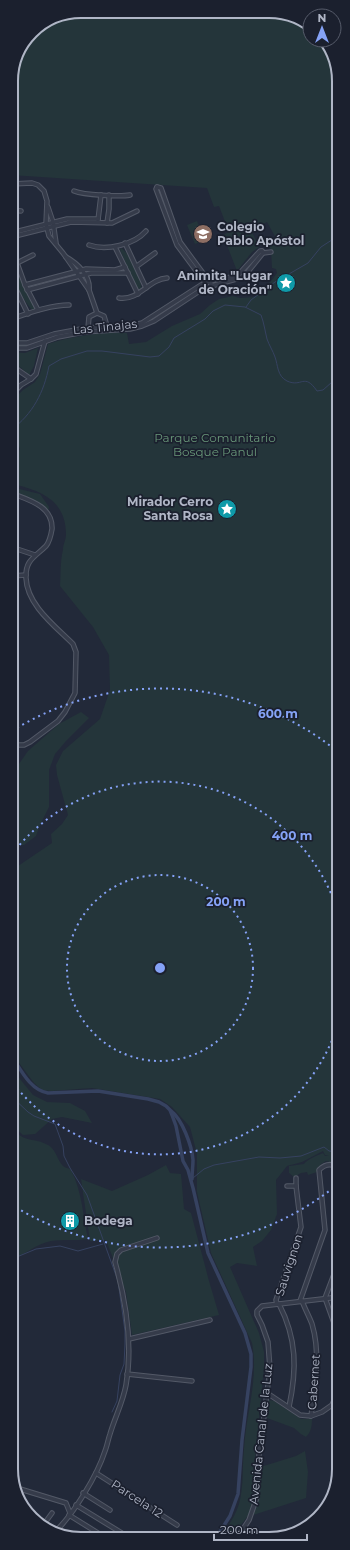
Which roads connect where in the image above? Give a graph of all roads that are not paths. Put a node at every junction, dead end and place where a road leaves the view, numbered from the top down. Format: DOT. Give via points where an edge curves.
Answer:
graph roads {
  1 [pos="18,184"];
  2 [pos="74,191"];
  3 [pos="101,195"];
  4 [pos="109,195"];
  5 [pos="130,195"];
  6 [pos="47,204"];
  7 [pos="18,211"];
  8 [pos="21,211"];
  9 [pos="137,212"];
  10 [pos="98,221"];
  11 [pos="53,222"];
  12 [pos="107,223"];
  13 [pos="46,224"];
  14 [pos="54,227"];
  15 [pos="47,229"];
  16 [pos="18,231"];
  17 [pos="146,231"];
  18 [pos="18,236"];
  19 [pos="56,243"];
  20 [pos="125,243"];
  21 [pos="89,245"];
  22 [pos="115,247"];
  23 [pos="271,252"];
  24 [pos="155,253"];
  25 [pos="33,256"];
  26 [pos="65,256"];
  27 [pos="18,263"];
  28 [pos="18,266"];
  29 [pos="137,266"];
  30 [pos="125,267"];
  31 [pos="82,270"];
  32 [pos="76,272"];
  33 [pos="128,273"];
  34 [pos="86,275"];
  35 [pos="79,276"];
  36 [pos="167,278"];
  37 [pos="209,284"];
  38 [pos="25,285"];
  39 [pos="146,288"];
  40 [pos="27,290"];
  41 [pos="89,290"];
  42 [pos="18,293"];
  43 [pos="138,294"];
  44 [pos="119,298"];
  45 [pos="69,305"];
  46 [pos="38,310"];
  47 [pos="97,313"];
  48 [pos="28,314"];
  49 [pos="18,317"];
  50 [pos="106,326"];
  51 [pos="88,328"];
  52 [pos="45,339"];
  53 [pos="18,343"];
  54 [pos="18,348"];
  55 [pos="18,370"];
  56 [pos="31,379"];
  57 [pos="18,388"];
  58 [pos="18,496"];
  59 [pos="18,549"];
  60 [pos="35,555"];
  61 [pos="26,575"];
  62 [pos="18,576"];
  63 [pos="18,744"];
  64 [pos="332,1165"];
  65 [pos="296,1178"];
  66 [pos="287,1186"];
  67 [pos="296,1186"];
  68 [pos="157,1238"];
  69 [pos="332,1280"];
  70 [pos="325,1298"];
  71 [pos="332,1298"];
  72 [pos="301,1301"];
  73 [pos="278,1304"];
  74 [pos="332,1317"];
  75 [pos="210,1320"];
  76 [pos="128,1339"];
  77 [pos="127,1374"];
  78 [pos="192,1381"];
  79 [pos="267,1393"];
  80 [pos="332,1405"];
  81 [pos="289,1407"];
  82 [pos="311,1416"];
  83 [pos="96,1473"];
  84 [pos="21,1489"];
  85 [pos="83,1493"];
  86 [pos="76,1504"];
  87 [pos="110,1510"];
  88 [pos="52,1513"];
  89 [pos="70,1514"];
  90 [pos="46,1521"];
  91 [pos="177,1525"];
  92 [pos="58,1528"];
  93 [pos="97,1532"];
  94 [pos="120,1532"];
  95 [pos="241,1532"];
  1 -- 6 [label="street" via="38,185 45,193"];
  2 -- 3 [label="street"];
  3 -- 4 [label="street"];
  3 -- 10 [label="street"];
  4 -- 5 [label="street"];
  4 -- 12 [label="street"];
  6 -- 11 [label="street"];
  6 -- 13 [label="street"];
  7 -- 8 [label="street"];
  9 -- 12 [label="street"];
  10 -- 11 [label="street" via="73,218"];
  10 -- 12 [label="street"];
  10 -- 14 [label="street" via="71,222"];
  11 -- 13 [label="street"];
  11 -- 14 [label="street"];
  13 -- 15 [label="street"];
  13 -- 16 [label="street"];
  14 -- 15 [label="street"];
  14 -- 19 [label="street"];
  15 -- 18 [label="street"];
  15 -- 19 [label="street"];
  17 -- 20 [label="street" via="140,237"];
  19 -- 26 [label="street"];
  20 -- 22 [label="street"];
  20 -- 29 [label="street"];
  21 -- 22 [label="street"];
  22 -- 30 [label="street"];
  23 -- 37 [label="street, Las Tinajas" via="263,253 242,277"];
  24 -- 29 [label="street"];
  25 -- 27 [label="street"];
  26 -- 31 [label="street"];
  26 -- 32 [label="street"];
  28 -- 38 [label="street"];
  29 -- 39 [label="street"];
  30 -- 31 [label="street"];
  30 -- 33 [label="street"];
  31 -- 32 [label="street"];
  31 -- 34 [label="street"];
  32 -- 35 [label="street"];
  32 -- 38 [label="street"];
  33 -- 34 [label="street"];
  33 -- 43 [label="street"];
  34 -- 35 [label="street"];
  34 -- 41 [label="street"];
  35 -- 40 [label="street"];
  35 -- 41 [label="street"];
  36 -- 39 [label="street" via="158,280"];
  37 -- 37 [label="street" via="182,245 161,188 157,187 177,244"];
  37 -- 50 [label="street, Las Tinajas" via="142,323"];
  37 -- 52 [label="street, Las Tinajas" via="142,326"];
  38 -- 40 [label="street"];
  39 -- 43 [label="street"];
  40 -- 46 [label="street"];
  41 -- 47 [label="street"];
  42 -- 48 [label="street"];
  43 -- 44 [label="street"];
  45 -- 46 [label="street"];
  46 -- 48 [label="street"];
  47 -- 50 [label="street" via="104,316"];
  47 -- 51 [label="street" via="90,317"];
  48 -- 49 [label="street"];
  50 -- 51 [label="street, Las Tinajas"];
  51 -- 52 [label="street, Las Tinajas"];
  52 -- 53 [label="street"];
  52 -- 54 [label="street" via="28,348"];
  52 -- 56 [label="street" via="38,370"];
  55 -- 56 [label="street"];
  56 -- 57 [label="street"];
  58 -- 60 [label="street" via="47,510 50,519 50,539"];
  59 -- 60 [label="street"];
  60 -- 61 [label="street" via="29,562"];
  61 -- 62 [label="street"];
  61 -- 63 [label="street" via="32,601 76,648 76,693 58,720 28,743"];
  64 -- 72 [label="street" via="319,1170 325,1230"];
  65 -- 67 [label="street, Sauvignon"];
  66 -- 67 [label="street"];
  67 -- 73 [label="street, Sauvignon" via="301,1227 276,1300"];
  68 -- 76 [label="street" via="121,1250 116,1257"];
  69 -- 70 [label="street"];
  70 -- 71 [label="street"];
  70 -- 72 [label="street"];
  70 -- 74 [label="street"];
  72 -- 73 [label="street"];
  72 -- 82 [label="street, Cabernet" via="312,1323 316,1346 317,1370"];
  73 -- 79 [label="street, Avenida Canal de la Luz" via="262,1306 258,1309 257,1315 269,1349"];
  73 -- 81 [label="street, Sauvignon" via="288,1326 294,1353 295,1377"];
  75 -- 76 [label="street"];
  76 -- 77 [label="street"];
  77 -- 78 [label="street"];
  77 -- 83 [label="street" via="119,1411"];
  79 -- 81 [label="street"];
  79 -- 95 [label="street, Avenida Canal de la Luz" via="259,1455 257,1497 249,1520"];
  80 -- 82 [label="street"];
  81 -- 82 [label="street" via="300,1415"];
  83 -- 85 [label="street"];
  83 -- 91 [label="street, Parcela 12"];
  84 -- 89 [label="street" via="66,1504"];
  85 -- 86 [label="street"];
  85 -- 87 [label="street"];
  86 -- 89 [label="street"];
  86 -- 94 [label="street"];
  88 -- 90 [label="street"];
  89 -- 92 [label="street"];
  89 -- 93 [label="street"];
}
